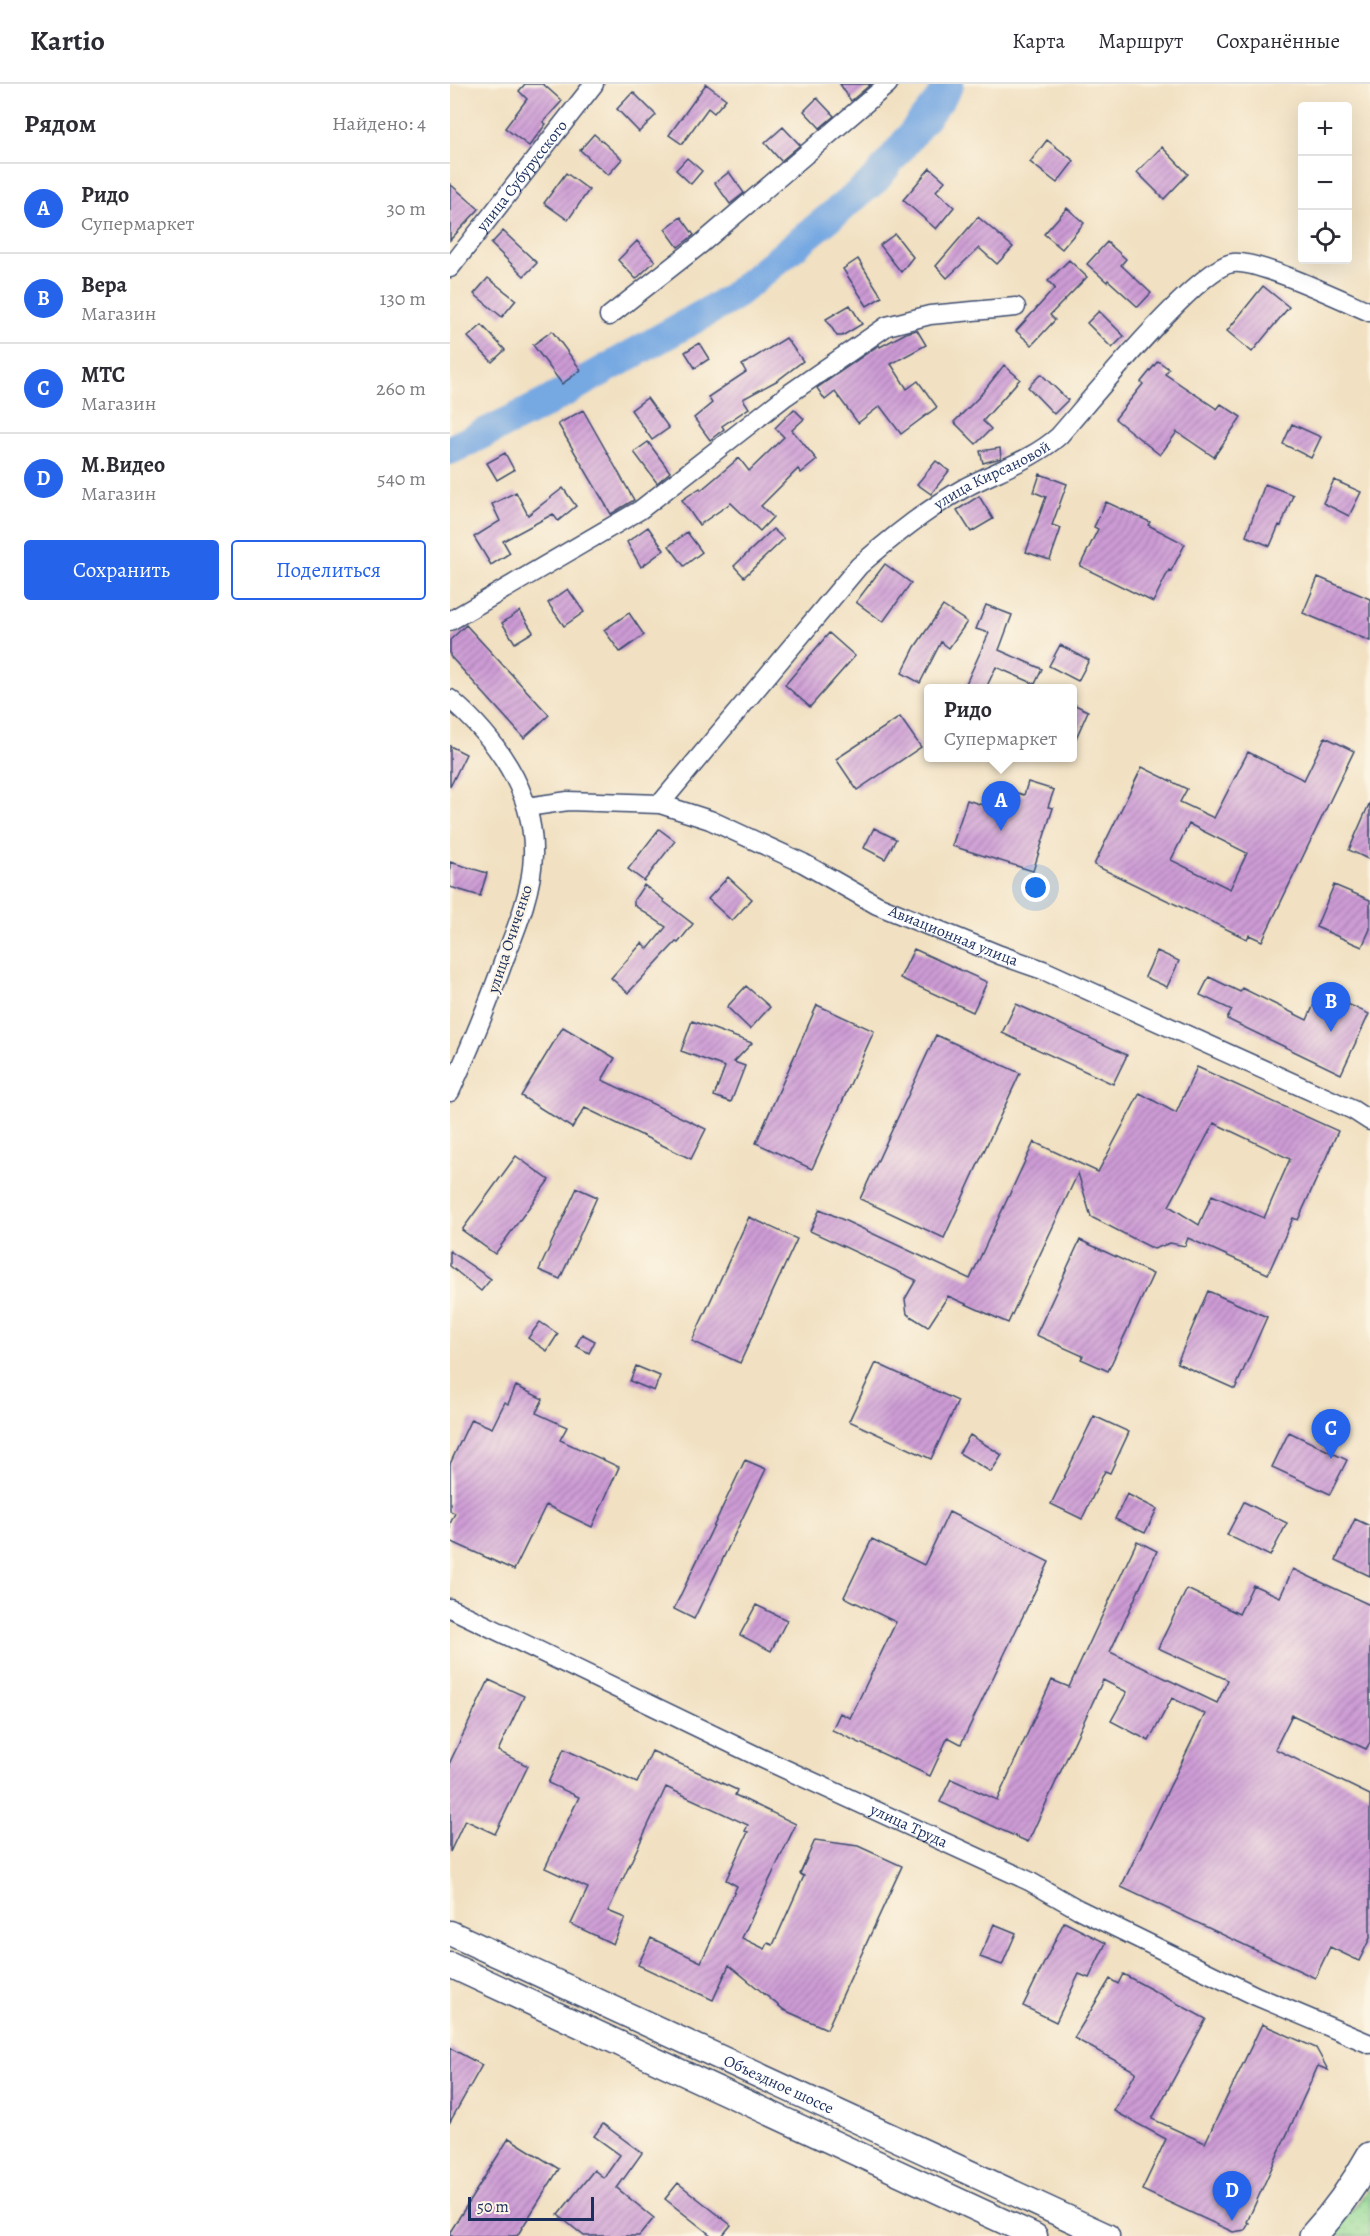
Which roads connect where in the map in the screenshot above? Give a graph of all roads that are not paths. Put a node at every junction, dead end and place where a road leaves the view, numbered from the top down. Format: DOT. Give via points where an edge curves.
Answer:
graph roads {
  1 [pos="594,84"];
  2 [pos="888,84"];
  3 [pos="450,268"];
  4 [pos="1016,307"];
  5 [pos="1370,312"];
  6 [pos="609,316"];
  7 [pos="450,621"];
  8 [pos="450,699"];
  9 [pos="660,804"];
  10 [pos="527,807"];
  11 [pos="450,1092"];
  12 [pos="1370,1121"];
  13 [pos="450,1608"];
  14 [pos="450,1933"];
  15 [pos="450,1965"];
  16 [pos="1370,2044"];
  17 [pos="1370,2156"];
  18 [pos="1035,2236"];
  19 [pos="1107,2236"];
  20 [pos="1313,2236"];
  1 -- 3 [label="street, улица Субурусского"];
  2 -- 6 [label="street" via="702,244"];
  4 -- 7 [label="street" via="930,315 887,326 786,396 640,510"];
  5 -- 9 [label="street, улица Кирсановой" via="1258,266 1231,263 1221,267 1179,300 1045,448 934,506 859,566"];
  8 -- 10 [label="street, улица Очиченко" via="476,720 502,754"];
  9 -- 10 [label="street, Авиационная улица" via="568,801"];
  9 -- 12 [label="street, Авиационная улица" via="736,831 804,863 877,905 1070,982"];
  10 -- 11 [label="street, улица Очиченко" via="533,856 529,888 491,995"];
  13 -- 16 [label="street, улица Труда" via="761,1758 1029,1881 1078,1910 1256,1996"];
  14 -- 19 [label="street, Объездное шоссе"];
  15 -- 18 [label="street, Объездное шоссе"];
  17 -- 20 [label="main road" via="1333,2214"];
}
